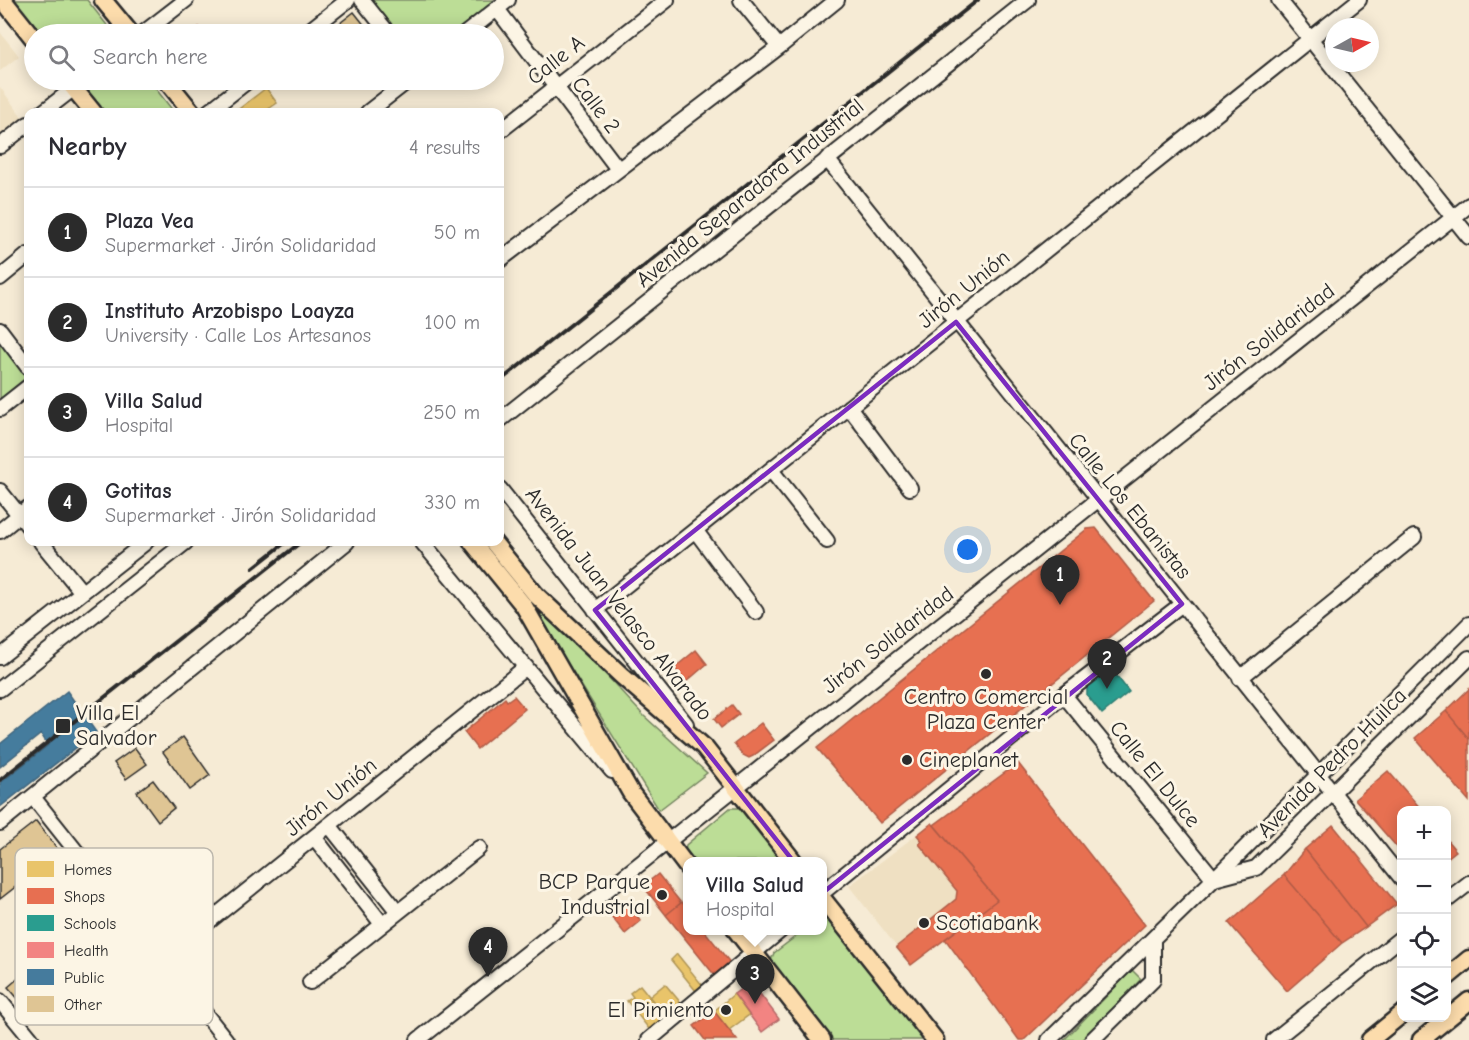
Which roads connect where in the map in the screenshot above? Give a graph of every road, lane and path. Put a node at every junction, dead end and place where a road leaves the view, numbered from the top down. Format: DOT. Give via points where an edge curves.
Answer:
graph roads {
  1 [pos="3,0"];
  2 [pos="103,0"];
  3 [pos="186,0"];
  4 [pos="348,0"];
  5 [pos="362,0"];
  6 [pos="508,0"];
  7 [pos="667,0"];
  8 [pos="741,0"];
  9 [pos="837,0"];
  10 [pos="1028,0"];
  11 [pos="1279,0"];
  12 [pos="1359,0"];
  13 [pos="497,9"];
  14 [pos="122,24"];
  15 [pos="155,24"];
  16 [pos="318,24"];
  17 [pos="381,24"];
  18 [pos="478,24"];
  19 [pos="24,26"];
  20 [pos="1311,39"];
  21 [pos="779,47"];
  22 [pos="556,87"];
  23 [pos="65,90"];
  24 [pos="76,90"];
  25 [pos="174,90"];
  26 [pos="236,90"];
  27 [pos="396,90"];
  28 [pos="47,108"];
  29 [pos="90,108"];
  30 [pos="189,108"];
  31 [pos="213,108"];
  32 [pos="373,108"];
  33 [pos="24,127"];
  34 [pos="504,128"];
  35 [pos="0,146"];
  36 [pos="827,159"];
  37 [pos="618,169"];
  38 [pos="1469,205"];
  39 [pos="1453,218"];
  40 [pos="1469,237"];
  41 [pos="504,257"];
  42 [pos="24,258"];
  43 [pos="0,278"];
  44 [pos="956,322"];
  45 [pos="0,330"];
  46 [pos="24,362"];
  47 [pos="24,390"];
  48 [pos="849,407"];
  49 [pos="0,410"];
  50 [pos="504,417"];
  51 [pos="771,470"];
  52 [pos="910,488"];
  53 [pos="0,491"];
  54 [pos="504,494"];
  55 [pos="1098,500"];
  56 [pos="24,512"];
  57 [pos="695,530"];
  58 [pos="0,531"];
  59 [pos="1414,537"];
  60 [pos="827,541"];
  61 [pos="44,546"];
  62 [pos="141,546"];
  63 [pos="181,546"];
  64 [pos="342,546"];
  65 [pos="425,546"];
  66 [pos="475,546"];
  67 [pos="496,546"];
  68 [pos="81,591"];
  69 [pos="1182,604"];
  70 [pos="595,610"];
  71 [pos="756,612"];
  72 [pos="1469,624"];
  73 [pos="0,657"];
  74 [pos="1469,658"];
  75 [pos="526,667"];
  76 [pos="1240,678"];
  77 [pos="0,689"];
  78 [pos="1064,695"];
  79 [pos="704,747"];
  80 [pos="1318,775"];
  81 [pos="735,788"];
  82 [pos="631,794"];
  83 [pos="1333,794"];
  84 [pos="33,797"];
  85 [pos="0,823"];
  86 [pos="329,825"];
  87 [pos="314,837"];
  88 [pos="668,841"];
  89 [pos="74,848"];
  90 [pos="479,848"];
  91 [pos="791,857"];
  92 [pos="683,862"];
  93 [pos="1397,874"];
  94 [pos="1214,879"];
  95 [pos="1469,883"];
  96 [pos="827,892"];
  97 [pos="1451,897"];
  98 [pos="827,902"];
  99 [pos="398,912"];
  100 [pos="213,918"];
  101 [pos="382,924"];
  102 [pos="740,935"];
  103 [pos="775,935"];
  104 [pos="1153,939"];
  105 [pos="1397,940"];
  106 [pos="754,954"];
  107 [pos="1469,959"];
  108 [pos="1451,974"];
  109 [pos="310,982"];
  110 [pos="0,1000"];
  111 [pos="1469,1001"];
  112 [pos="1397,1017"];
  113 [pos="15,1019"];
  114 [pos="213,1024"];
  115 [pos="20,1025"];
  116 [pos="32,1040"];
  117 [pos="226,1040"];
  118 [pos="418,1040"];
  119 [pos="649,1040"];
  120 [pos="822,1040"];
  121 [pos="935,1040"];
  122 [pos="1049,1040"];
  123 [pos="1092,1040"];
  124 [pos="1274,1040"];
  125 [pos="1370,1040"];
  126 [pos="1421,1040"];
  1 -- 19 [label="main road"];
  2 -- 14 [label="main road"];
  3 -- 15 [label="street"];
  4 -- 16 [label="street"];
  5 -- 17 [label="street"];
  6 -- 13 [label="street"];
  7 -- 22 [label="street, Calle A"];
  8 -- 21 [label="street"];
  9 -- 21 [label="street"];
  10 -- 36 [label="street, Avenida Separadora Industrial"];
  11 -- 20 [label="street"];
  12 -- 20 [label="street, Jirón Unión"];
  13 -- 18 [label="street"];
  13 -- 22 [label="street, Calle 2"];
  20 -- 39 [label="street"];
  20 -- 44 [label="street, Jirón Unión"];
  21 -- 37 [label="street"];
  22 -- 34 [label="street, Calle A"];
  22 -- 37 [label="street, Calle 2"];
  23 -- 28 [label="street"];
  24 -- 29 [label="main road"];
  25 -- 30 [label="main road"];
  26 -- 31 [label="street"];
  27 -- 32 [label="street"];
  33 -- 35 [label="street"];
  36 -- 44 [label="street, Calle Los Ebanistas"];
  36 -- 50 [label="street, Avenida Separadora Industrial"];
  37 -- 41 [label="street"];
  38 -- 39 [label="street, Jirón Solidaridad"];
  39 -- 40 [label="street"];
  39 -- 55 [label="street, Jirón Solidaridad"];
  42 -- 43 [label="street"];
  44 -- 48 [label="street, Jirón Unión"];
  44 -- 55 [label="street, Calle Los Ebanistas"];
  45 -- 46 [label="street"];
  47 -- 49 [label="street"];
  48 -- 51 [label="street, Jirón Unión"];
  48 -- 52 [label="street"];
  51 -- 57 [label="street, Jirón Unión"];
  51 -- 60 [label="street"];
  53 -- 56 [label="street"];
  54 -- 70 [label="street, Avenida Juan Velasco Alvarado"];
  55 -- 69 [label="street, Calle Los Ebanistas"];
  55 -- 81 [label="street, Jirón Solidaridad"];
  56 -- 58 [label="street"];
  57 -- 70 [label="street, Jirón Unión"];
  57 -- 71 [label="street"];
  59 -- 76 [label="street"];
  61 -- 68 [label="street"];
  62 -- 68 [label="street"];
  63 -- 77 [label="street"];
  64 -- 84 [label="street"];
  65 -- 75 [label="street"];
  66 -- 82 [label="main road" via="524,606"];
  67 -- 79 [label="main road, Avenida Juan Velasco Alvarado" via="536,596"];
  68 -- 73 [label="street"];
  69 -- 76 [label="street, Calle Los Ebanistas"];
  69 -- 78 [label="street"];
  70 -- 79 [label="street, Avenida Juan Velasco Alvarado"];
  72 -- 80 [label="street"];
  74 -- 83 [label="street, Avenida Pedro Huilca"];
  75 -- 82 [label="street"];
  75 -- 86 [label="street, Jirón Unión"];
  76 -- 80 [label="street, Calle Los Ebanistas"];
  78 -- 94 [label="street, Calle El Dulce"];
  78 -- 96 [label="street"];
  79 -- 81 [label="main road, Avenida Juan Velasco Alvarado"];
  80 -- 83 [label="street, Calle Los Ebanistas"];
  80 -- 94 [label="street"];
  81 -- 88 [label="street, Jirón Solidaridad"];
  81 -- 91 [label="main road, Avenida Juan Velasco Alvarado"];
  82 -- 88 [label="main road"];
  83 -- 93 [label="street, Calle Los Ebanistas"];
  83 -- 94 [label="street, Avenida Pedro Huilca" via="1256,868"];
  84 -- 85 [label="street"];
  84 -- 89 [label="street"];
  86 -- 87 [label="street, Jirón Unión"];
  86 -- 99 [label="street"];
  87 -- 100 [label="street, Jirón Unión"];
  87 -- 101 [label="street"];
  88 -- 92 [label="main road"];
  88 -- 118 [label="street, Jirón Solidaridad"];
  90 -- 99 [label="street"];
  94 -- 104 [label="street"];
  95 -- 97 [label="street"];
  98 -- 121 [label="main road"];
  99 -- 101 [label="street"];
  101 -- 109 [label="street"];
  102 -- 106 [label="main road"];
  103 -- 106 [label="street"];
  104 -- 122 [label="street"];
  104 -- 123 [label="street" via="1153,980"];
  105 -- 124 [label="street"];
  106 -- 119 [label="street"];
  106 -- 120 [label="main road"];
  107 -- 108 [label="main road"];
  110 -- 113 [label="street"];
  111 -- 126 [label="main road"];
  112 -- 125 [label="main road"];
  114 -- 117 [label="street"];
  115 -- 116 [label="street"];
}
